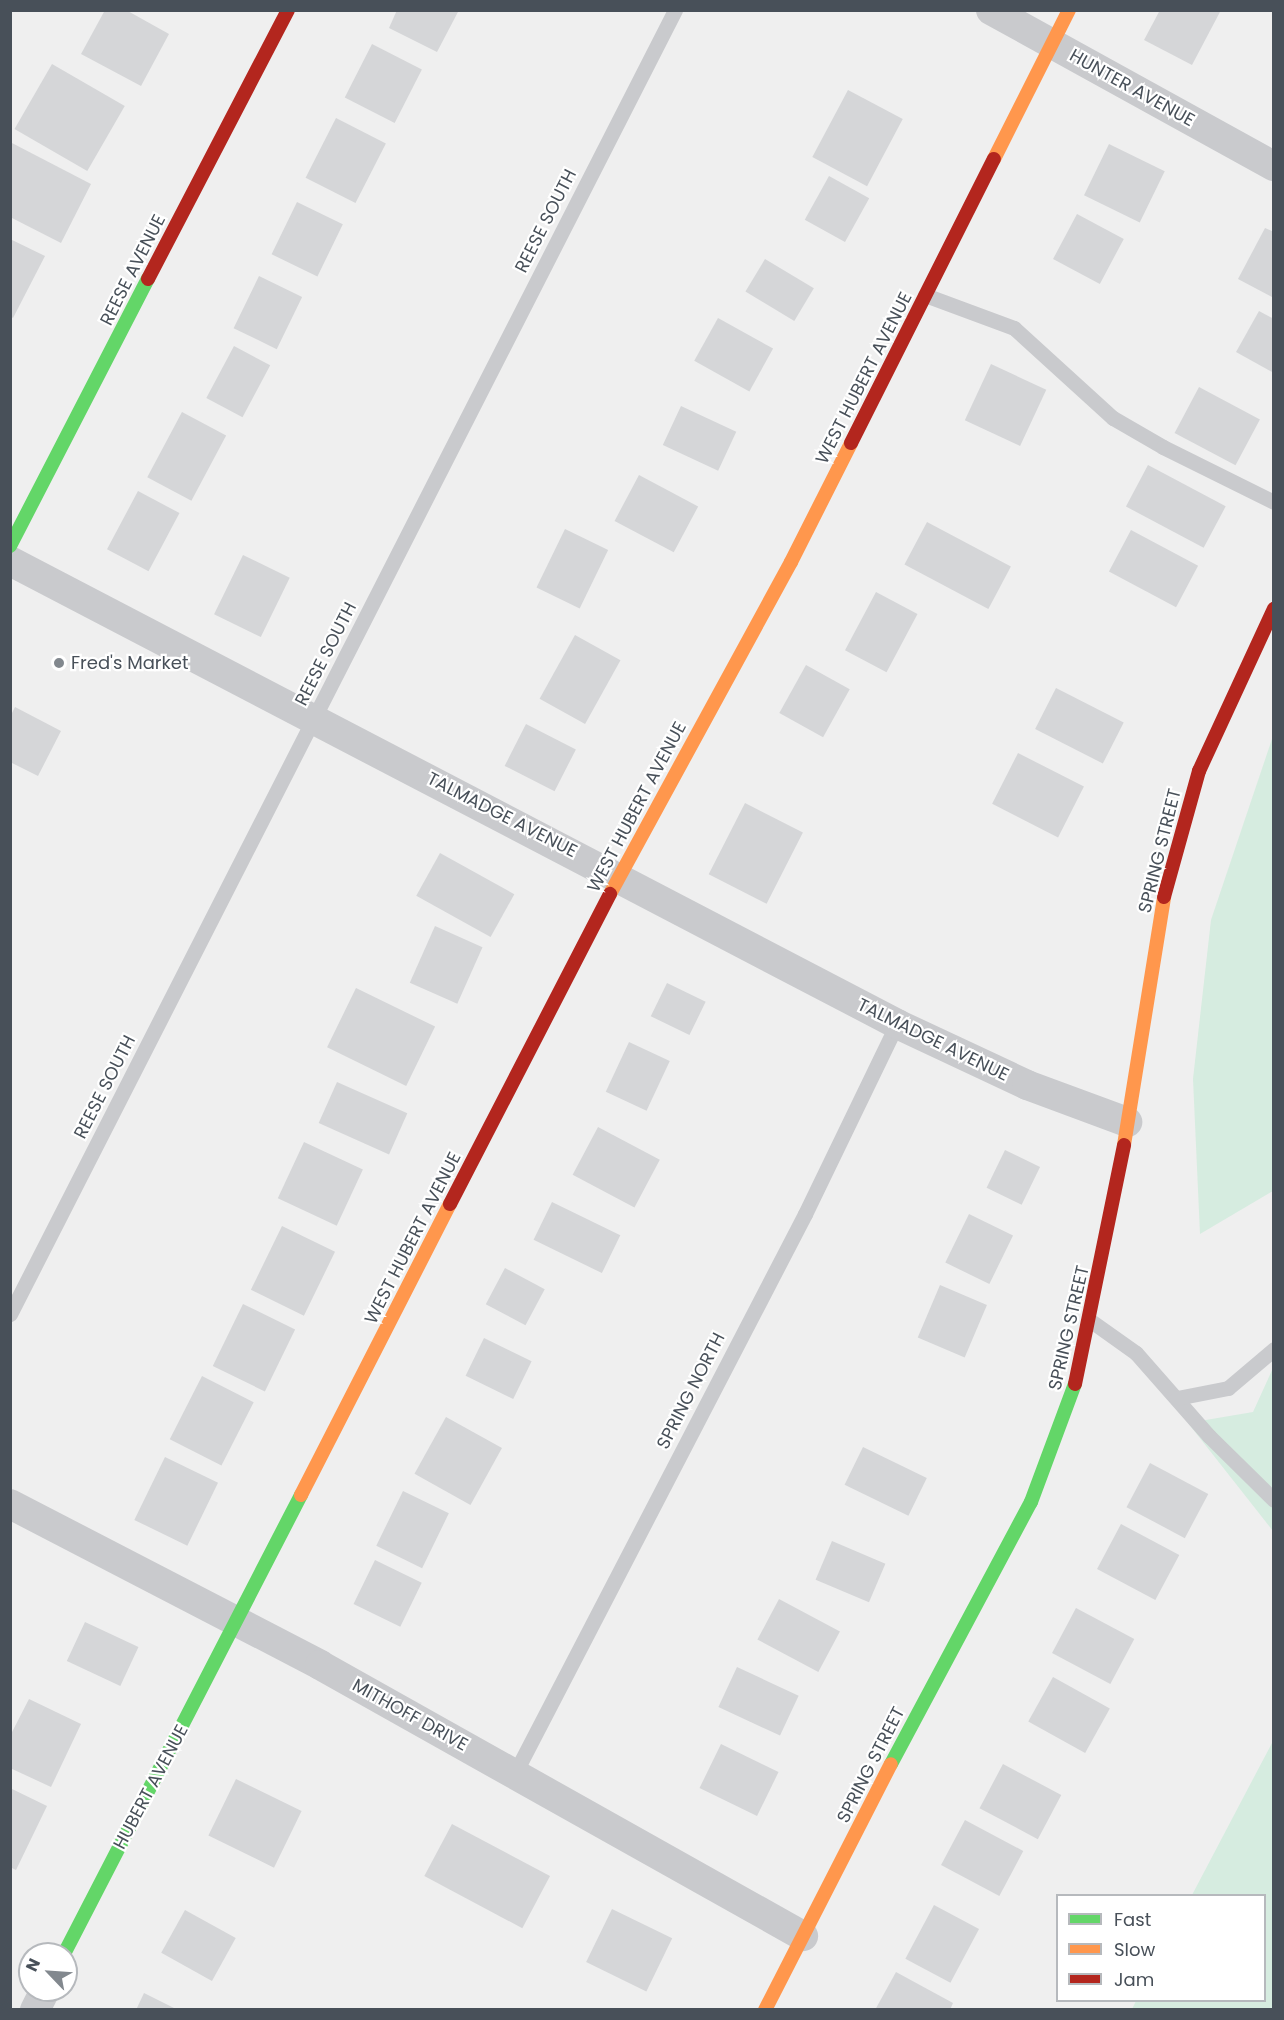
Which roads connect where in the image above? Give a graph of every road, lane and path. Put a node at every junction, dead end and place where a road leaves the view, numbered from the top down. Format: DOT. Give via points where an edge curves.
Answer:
graph roads {
  1 [pos="288,10"];
  2 [pos="675,10"];
  3 [pos="991,10"];
  4 [pos="1069,10"];
  5 [pos="1052,44"];
  6 [pos="1274,166"];
  7 [pos="926,295"];
  8 [pos="1274,502"];
  9 [pos="10,546"];
  10 [pos="10,561"];
  11 [pos="1274,609"];
  12 [pos="314,718"];
  13 [pos="619,876"];
  14 [pos="897,1024"];
  15 [pos="1127,1122"];
  16 [pos="10,1314"];
  17 [pos="1091,1321"];
  18 [pos="1274,1349"];
  19 [pos="1177,1398"];
  20 [pos="1274,1500"];
  21 [pos="10,1504"];
  22 [pos="238,1621"];
  23 [pos="515,1773"];
  24 [pos="803,1936"];
  25 [pos="70,1942"];
  26 [pos="765,2010"];
  1 -- 9 [label="street, REESE AVENUE"];
  2 -- 12 [label="lane, REESE SOUTH"];
  3 -- 5 [label="street, HUNTER AVENUE"];
  4 -- 5 [label="street, WEST HUBERT AVENUE"];
  5 -- 6 [label="street, HUNTER AVENUE"];
  5 -- 7 [label="street, WEST HUBERT AVENUE"];
  7 -- 8 [label="lane" via="1014,328 1113,418"];
  7 -- 13 [label="street, WEST HUBERT AVENUE" via="791,562"];
  10 -- 12 [label="street, TALMADGE AVENUE"];
  11 -- 15 [label="street, SPRING STREET" via="1199,771 1179,836 1164,895"];
  12 -- 13 [label="street, TALMADGE AVENUE"];
  12 -- 16 [label="lane, REESE SOUTH"];
  13 -- 14 [label="street, TALMADGE AVENUE"];
  13 -- 22 [label="street, WEST HUBERT AVENUE"];
  14 -- 15 [label="street, TALMADGE AVENUE" via="1027,1085"];
  14 -- 23 [label="lane, SPRING NORTH" via="805,1214"];
  15 -- 17 [label="street, SPRING STREET"];
  17 -- 19 [label="lane" via="1136,1353"];
  17 -- 24 [label="street, SPRING STREET" via="1065,1419 1031,1502"];
  18 -- 19 [label="lane" via="1228,1389"];
  19 -- 20 [label="lane"];
  21 -- 22 [label="street, MITHOFF DRIVE"];
  22 -- 23 [label="street, MITHOFF DRIVE"];
  22 -- 25 [label="street, HUBERT AVENUE"];
  23 -- 24 [label="street, MITHOFF DRIVE"];
  24 -- 26 [label="street, SPRING STREET"];
}
